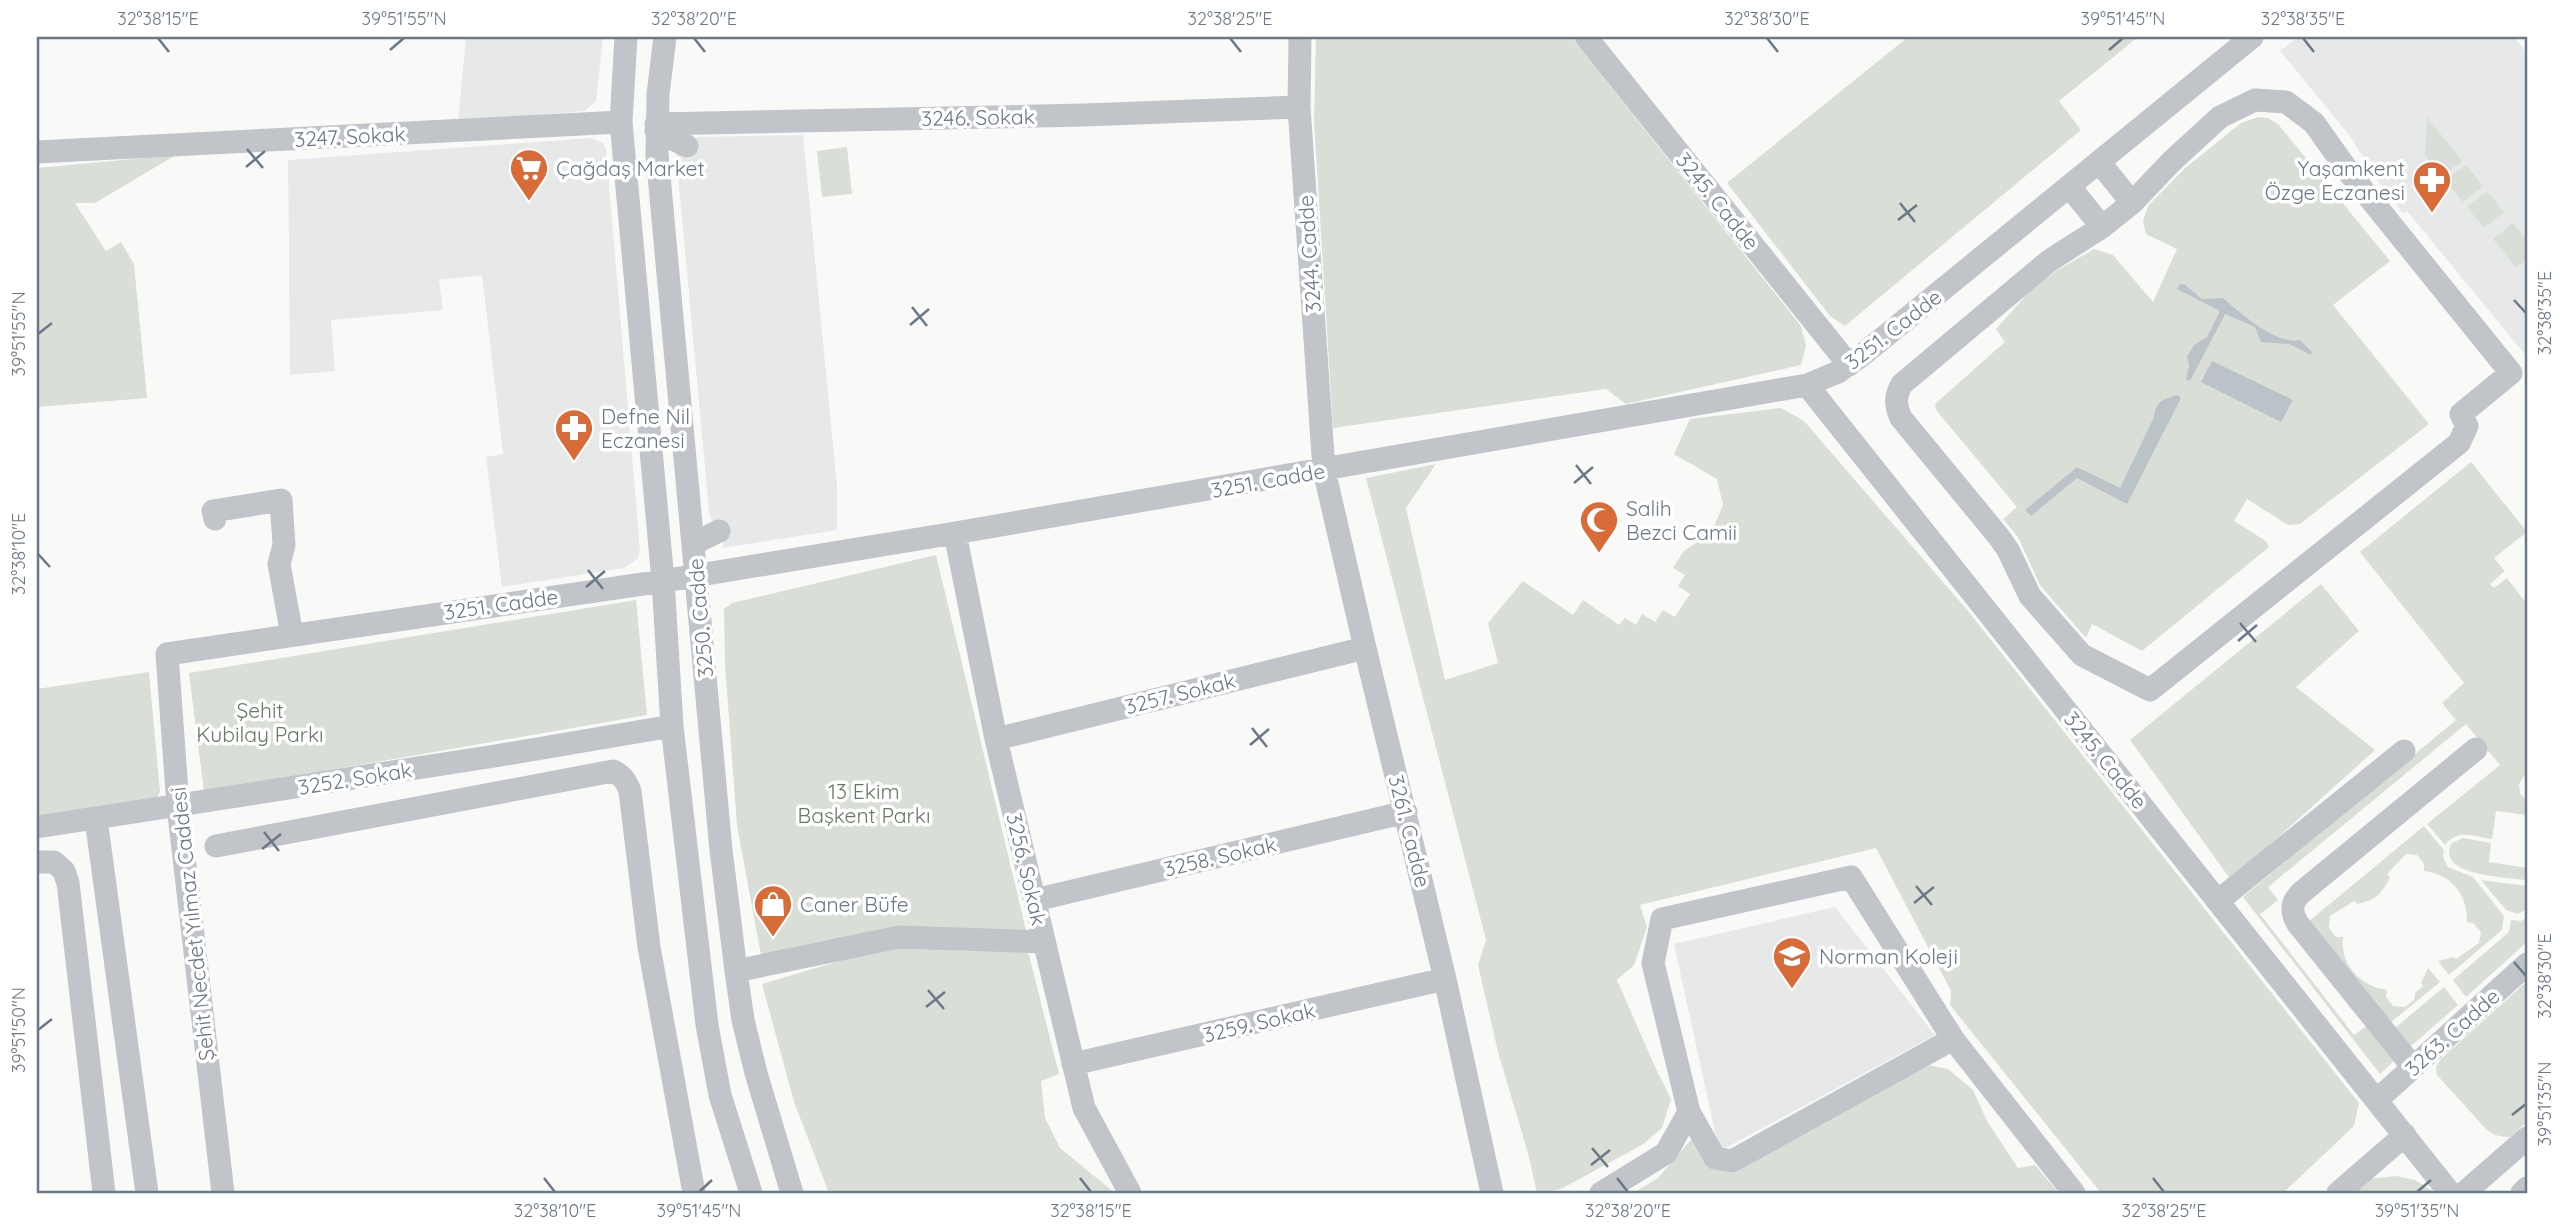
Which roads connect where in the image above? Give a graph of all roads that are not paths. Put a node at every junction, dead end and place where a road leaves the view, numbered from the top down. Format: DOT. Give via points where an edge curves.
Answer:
graph roads {
  1 [pos="626,37"];
  2 [pos="666,37"];
  3 [pos="1300,37"];
  4 [pos="1586,37"];
  5 [pos="2252,37"];
  6 [pos="1299,107"];
  7 [pos="621,122"];
  8 [pos="656,127"];
  9 [pos="687,146"];
  10 [pos="37,152"];
  11 [pos="2099,163"];
  12 [pos="2069,186"];
  13 [pos="2132,203"];
  14 [pos="2102,227"];
  15 [pos="1849,365"];
  16 [pos="1807,385"];
  17 [pos="1324,470"];
  18 [pos="215,519"];
  19 [pos="719,531"];
  20 [pos="955,533"];
  21 [pos="693,544"];
  22 [pos="696,575"];
  23 [pos="663,580"];
  24 [pos="292,635"];
  25 [pos="1365,648"];
  26 [pos="167,654"];
  27 [pos="672,726"];
  28 [pos="996,738"];
  29 [pos="2476,749"];
  30 [pos="2403,751"];
  31 [pos="495,756"];
  32 [pos="503,792"];
  33 [pos="178,806"];
  34 [pos="1406,811"];
  35 [pos="96,819"];
  36 [pos="37,827"];
  37 [pos="216,846"];
  38 [pos="37,862"];
  39 [pos="1035,900"];
  40 [pos="2218,901"];
  41 [pos="1044,942"];
  42 [pos="2527,964"];
  43 [pos="736,971"];
  44 [pos="1445,979"];
  45 [pos="1952,1040"];
  46 [pos="1073,1064"];
  47 [pos="2413,1067"];
  48 [pos="2377,1100"];
  49 [pos="1689,1112"];
  50 [pos="2405,1135"];
  51 [pos="2527,1138"];
  52 [pos="2527,1188"];
  53 [pos="104,1193"];
  54 [pos="147,1193"];
  55 [pos="223,1193"];
  56 [pos="694,1193"];
  57 [pos="751,1193"];
  58 [pos="792,1193"];
  59 [pos="1130,1193"];
  60 [pos="1492,1193"];
  61 [pos="1601,1193"];
  62 [pos="2074,1193"];
  63 [pos="2339,1193"];
  64 [pos="2450,1193"];
  65 [pos="2464,1193"];
  66 [pos="2522,1193"];
  1 -- 7 [label="street, 3250. Cadde"];
  2 -- 8 [label="street, 3250. Cadde"];
  3 -- 6 [label="street, 3244. Cadde"];
  4 -- 15 [label="street, 3245. Cadde"];
  5 -- 11 [label="street, 3251. Cadde"];
  6 -- 8 [label="street, 3246. Sokak"];
  6 -- 17 [label="street, 3244. Cadde"];
  7 -- 10 [label="street, 3247. Sokak"];
  7 -- 23 [label="street, 3250. Cadde"];
  8 -- 9 [label="street"];
  8 -- 21 [label="street, 3250. Cadde"];
  11 -- 12 [label="street, 3251. Cadde"];
  11 -- 13 [label="street"];
  12 -- 14 [label="street"];
  12 -- 15 [label="street, 3251. Cadde"];
  13 -- 14 [label="street"];
  13 -- 14 [label="street" via="2220,117 2255,100 2286,102 2314,124 2511,373 2461,414 2466,426 2459,443 2150,690 2082,655 2038,606 2008,550 1901,418 1896,404 1902,384 2049,261"];
  15 -- 16 [label="street, 3251. Cadde"];
  16 -- 17 [label="street, 3251. Cadde"];
  16 -- 40 [label="street, 3245. Cadde"];
  17 -- 20 [label="street, 3251. Cadde"];
  17 -- 25 [label="street, 3261. Cadde"];
  18 -- 24 [label="street" via="213,511 281,500 284,545 279,564"];
  19 -- 21 [label="street"];
  20 -- 22 [label="street, 3251. Cadde"];
  20 -- 28 [label="street, 3256. Sokak"];
  21 -- 22 [label="street, 3250. Cadde"];
  22 -- 23 [label="street, 3251. Cadde"];
  22 -- 43 [label="street, 3250. Cadde"];
  23 -- 24 [label="street, 3251. Cadde"];
  23 -- 27 [label="street, 3250. Cadde"];
  24 -- 26 [label="street, 3251. Cadde"];
  25 -- 28 [label="street, 3257. Sokak"];
  25 -- 34 [label="street, 3261. Cadde"];
  26 -- 33 [label="street, Şehit Necdet Yılmaz Caddesi"];
  27 -- 31 [label="street, 3252. Sokak"];
  27 -- 57 [label="street, 3250. Cadde" via="709,1037 720,1095"];
  28 -- 39 [label="street, 3256. Sokak"];
  29 -- 47 [label="street" via="2302,892 2291,907 2298,924"];
  30 -- 40 [label="street"];
  31 -- 32 [label="street"];
  31 -- 33 [label="street, 3252. Sokak"];
  32 -- 37 [label="street"];
  32 -- 56 [label="street" via="613,771 626,780 649,947"];
  33 -- 35 [label="street, 3252. Sokak"];
  33 -- 55 [label="street, Şehit Necdet Yılmaz Caddesi"];
  34 -- 39 [label="street, 3258. Sokak"];
  34 -- 44 [label="street, 3261. Cadde"];
  35 -- 36 [label="street, 3252. Sokak"];
  35 -- 54 [label="street"];
  38 -- 53 [label="street" via="54,862 68,883"];
  39 -- 41 [label="street, 3256. Sokak"];
  40 -- 48 [label="street, 3245. Cadde"];
  41 -- 43 [label="street" via="899,937"];
  41 -- 46 [label="street, 3256. Sokak"];
  42 -- 47 [label="street, 3263. Cadde"];
  43 -- 58 [label="street, 3250. Cadde" via="755,1073"];
  44 -- 46 [label="street, 3259. Sokak"];
  44 -- 60 [label="street, 3261. Cadde"];
  45 -- 49 [label="street" via="1732,1161 1715,1158"];
  45 -- 49 [label="street" via="1851,877 1662,919 1653,963"];
  45 -- 62 [label="street"];
  46 -- 59 [label="street, 3256. Sokak" via="1083,1108"];
  47 -- 48 [label="street, 3263. Cadde"];
  48 -- 50 [label="street, 3245. Cadde"];
  49 -- 61 [label="street" via="1666,1153"];
  50 -- 63 [label="street"];
  50 -- 64 [label="street, 3245. Cadde"];
  51 -- 65 [label="street"];
  52 -- 66 [label="street"];
}
